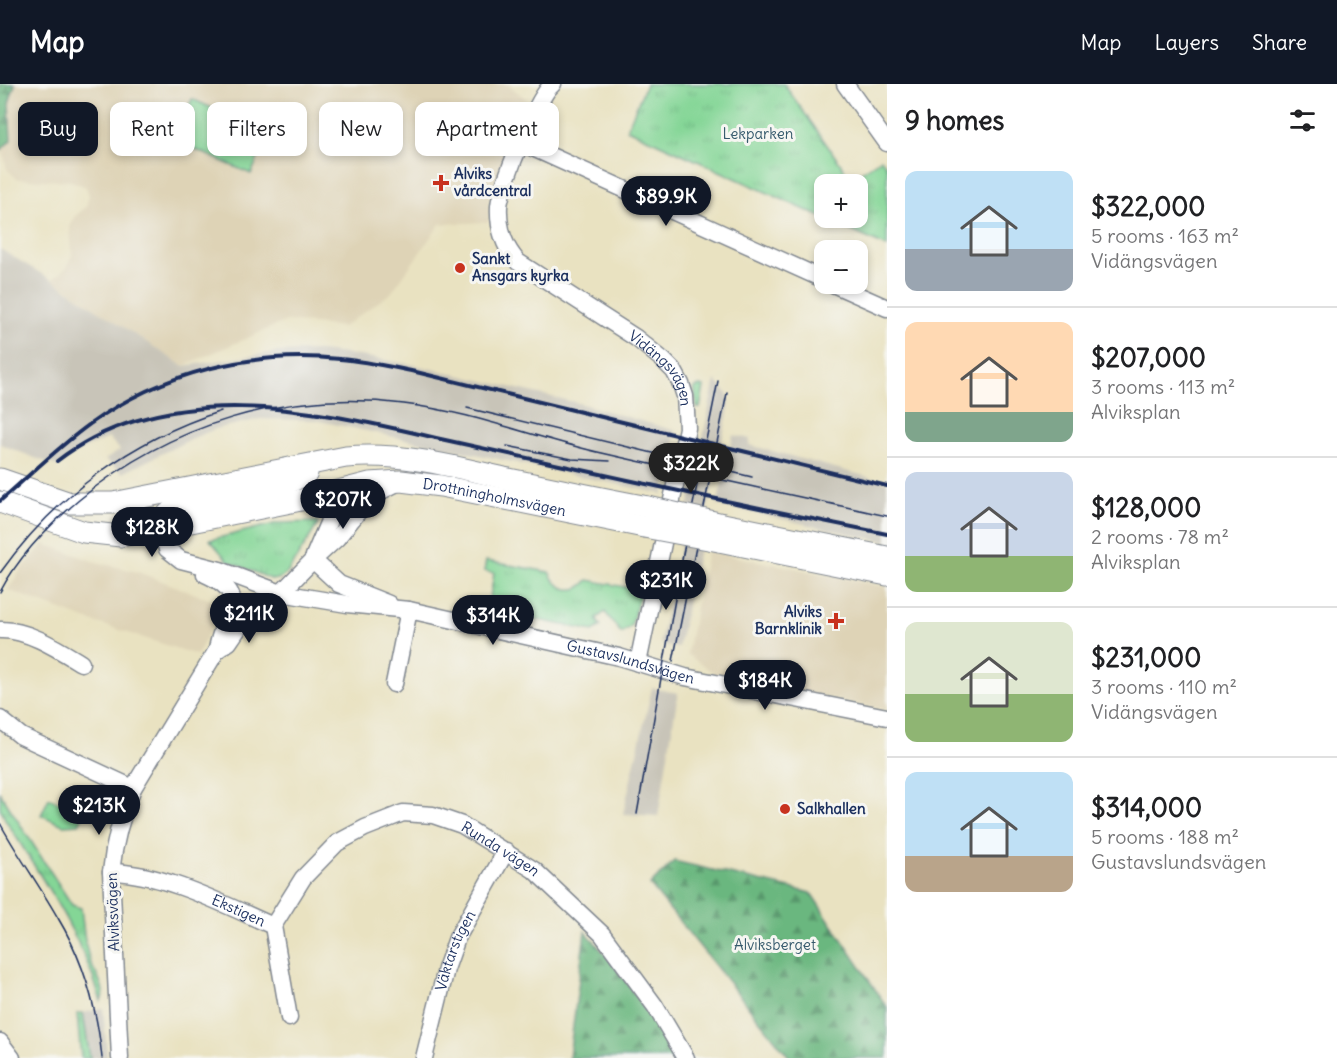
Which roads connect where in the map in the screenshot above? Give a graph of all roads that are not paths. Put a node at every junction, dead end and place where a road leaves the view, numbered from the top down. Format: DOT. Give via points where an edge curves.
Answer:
graph roads {
  1 [pos="845,84"];
  2 [pos="547,85"];
  3 [pos="538,102"];
  4 [pos="887,143"];
  5 [pos="517,156"];
  6 [pos="551,156"];
  7 [pos="814,275"];
  8 [pos="856,294"];
  9 [pos="887,308"];
  10 [pos="315,464"];
  11 [pos="0,479"];
  12 [pos="401,481"];
  13 [pos="337,491"];
  14 [pos="0,502"];
  15 [pos="646,517"];
  16 [pos="161,530"];
  17 [pos="721,532"];
  18 [pos="887,557"];
  19 [pos="181,560"];
  20 [pos="313,560"];
  21 [pos="887,575"];
  22 [pos="281,593"];
  23 [pos="404,609"];
  24 [pos="0,630"];
  25 [pos="218,650"];
  26 [pos="81,663"];
  27 [pos="638,663"];
  28 [pos="394,684"];
  29 [pos="887,717"];
  30 [pos="0,719"];
  31 [pos="133,788"];
  32 [pos="506,851"];
  33 [pos="111,872"];
  34 [pos="273,926"];
  35 [pos="289,1018"];
  36 [pos="0,1042"];
  37 [pos="12,1058"];
  38 [pos="120,1058"];
  39 [pos="424,1058"];
  40 [pos="686,1058"];
  1 -- 4 [label="street"];
  2 -- 3 [label="street, Vidängsvägen"];
  5 -- 27 [label="street, Vidängsvägen" via="499,208 510,253 657,354 674,371 685,396 687,428"];
  6 -- 7 [label="street"];
  8 -- 9 [label="street"];
  10 -- 11 [label="main road, Drottningholmsvägen" via="113,503 70,503"];
  10 -- 13 [label="main road" via="330,477"];
  10 -- 15 [label="main road, Drottningholmsvägen" via="363,456 410,459"];
  10 -- 16 [label="main road" via="298,479 274,487 178,507 168,512"];
  12 -- 13 [label="main road, Drottningholmsvägen"];
  12 -- 15 [label="main road, Drottningholmsvägen"];
  12 -- 20 [label="street, Alviksvägen" via="366,502"];
  13 -- 16 [label="main road, Drottningholmsvägen"];
  13 -- 20 [label="street"];
  14 -- 16 [label="main road, Drottningholmsvägen" via="84,532 121,536"];
  15 -- 17 [label="main road, Drottningholmsvägen, bridge"];
  16 -- 19 [label="street" via="167,549"];
  17 -- 18 [label="main road, Drottningholmsvägen"];
  17 -- 21 [label="main road, Drottningholmsvägen"];
  19 -- 22 [label="street, Gustavslundsvägen"];
  19 -- 25 [label="street, Alviksvägen" via="230,590 232,598"];
  20 -- 22 [label="street, Alviksvägen"];
  20 -- 23 [label="street, Gustavslundsvägen" via="339,584"];
  22 -- 23 [label="street, Gustavslundsvägen"];
  22 -- 25 [label="street, Alviksvägen" via="255,609"];
  23 -- 27 [label="street, Gustavslundsvägen"];
  23 -- 28 [label="street"];
  24 -- 26 [label="street" via="27,635"];
  25 -- 31 [label="street, Alviksvägen"];
  27 -- 29 [label="street, Gustavslundsvägen" via="685,677"];
  30 -- 31 [label="street" via="21,736"];
  31 -- 33 [label="street, Alviksvägen" via="118,829"];
  32 -- 34 [label="street, Runda vägen" via="462,825 433,815 403,813 337,843 303,878"];
  32 -- 39 [label="street, Väktarstigen" via="457,938"];
  32 -- 40 [label="street, Runda vägen" via="534,870 602,934 655,1006"];
  33 -- 34 [label="street, Ekstigen" via="150,878 194,892"];
  33 -- 38 [label="street, Alviksvägen"];
  34 -- 35 [label="street, Ekstigen"];
  36 -- 37 [label="street"];
}
